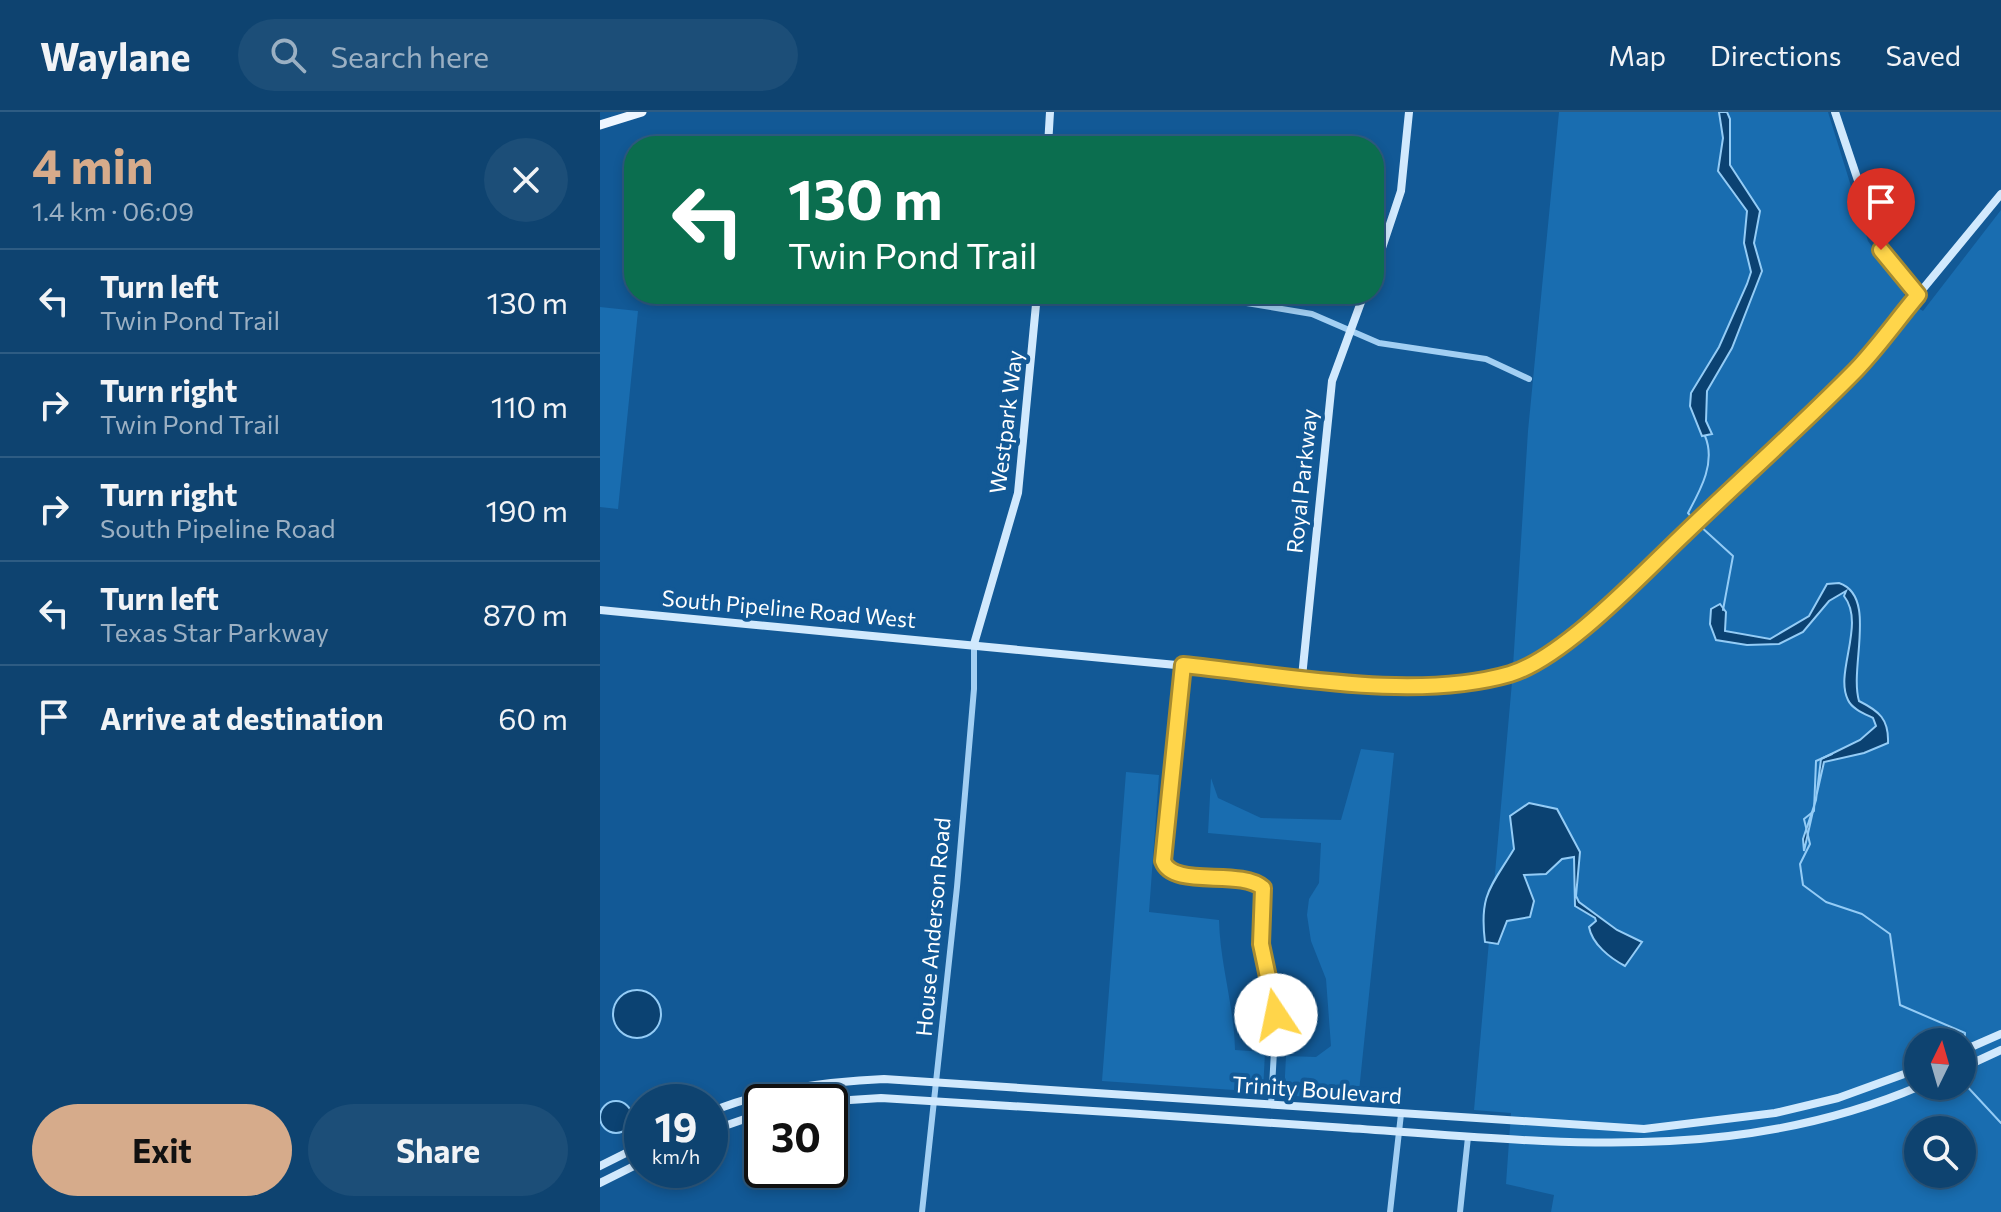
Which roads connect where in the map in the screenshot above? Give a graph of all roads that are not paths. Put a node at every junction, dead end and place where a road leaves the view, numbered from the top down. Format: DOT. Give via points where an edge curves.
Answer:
graph roads {
  1 [pos="642,112"];
  2 [pos="1050,112"];
  3 [pos="1409,112"];
  4 [pos="1837,112"];
  5 [pos="600,125"];
  6 [pos="1049,136"];
  7 [pos="2001,194"];
  8 [pos="1384,242"];
  9 [pos="1918,295"];
  10 [pos="1036,304"];
  11 [pos="1265,304"];
  12 [pos="1360,304"];
  13 [pos="1348,331"];
  14 [pos="1529,379"];
  15 [pos="600,610"];
  16 [pos="974,644"];
  17 [pos="1183,665"];
  18 [pos="1302,677"];
  19 [pos="2001,1034"];
  20 [pos="1976,1045"];
  21 [pos="2001,1050"];
  22 [pos="1976,1062"];
  23 [pos="1904,1074"];
  24 [pos="937,1081"];
  25 [pos="1904,1092"];
  26 [pos="848,1100"];
  27 [pos="934,1101"];
  28 [pos="728,1105"];
  29 [pos="1271,1105"];
  30 [pos="1401,1114"];
  31 [pos="1399,1132"];
  32 [pos="1468,1137"];
  33 [pos="624,1154"];
  34 [pos="600,1166"];
  35 [pos="624,1171"];
  36 [pos="600,1183"];
  37 [pos="922,1212"];
  38 [pos="1390,1212"];
  39 [pos="1460,1212"];
  1 -- 5 [label="main road"];
  2 -- 6 [label="street"];
  3 -- 8 [label="street" via="1401,191"];
  4 -- 9 [label="street" via="1883,255"];
  7 -- 9 [label="street, South Pipeline Road West"];
  9 -- 18 [label="street, South Pipeline Road West" via="1857,369 1590,621 1538,661 1508,674 1407,687"];
  10 -- 16 [label="street, Westpark Way" via="1018,493"];
  11 -- 13 [label="street" via="1312,314"];
  12 -- 13 [label="street, Royal Parkway"];
  13 -- 14 [label="street" via="1379,343 1486,359"];
  13 -- 18 [label="street, Royal Parkway" via="1326,421"];
  15 -- 16 [label="street, South Pipeline Road West"];
  16 -- 17 [label="street, South Pipeline Road West"];
  16 -- 24 [label="street, House Anderson Road"];
  17 -- 18 [label="street, South Pipeline Road West"];
  17 -- 29 [label="street" via="1163,861 1177,874 1249,880 1263,888 1261,944 1276,1015"];
  19 -- 20 [label="street"];
  21 -- 22 [label="street"];
  23 -- 30 [label="street, Trinity Boulevard" via="1775,1113 1644,1129"];
  24 -- 27 [label="street, House Anderson Road"];
  24 -- 28 [label="street, Trinity Boulevard" via="834,1081"];
  24 -- 29 [label="street, Trinity Boulevard"];
  25 -- 32 [label="street, Trinity Boulevard" via="1849,1111 1721,1137 1595,1145"];
  26 -- 27 [label="street, Trinity Boulevard"];
  27 -- 31 [label="street, Trinity Boulevard"];
  27 -- 37 [label="street, House Anderson Road"];
  29 -- 30 [label="street, Trinity Boulevard"];
  30 -- 31 [label="street"];
  31 -- 32 [label="street, Trinity Boulevard"];
  31 -- 38 [label="street"];
  32 -- 39 [label="street"];
  33 -- 34 [label="street"];
  35 -- 36 [label="street"];
}
